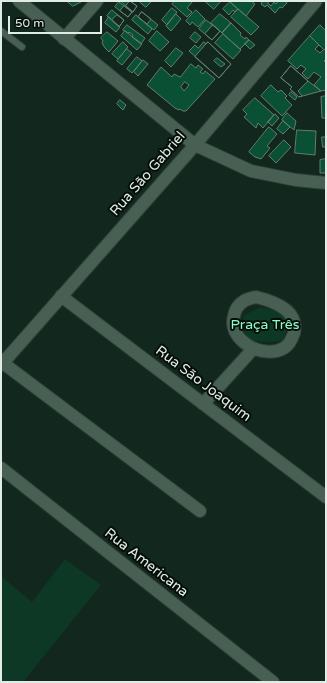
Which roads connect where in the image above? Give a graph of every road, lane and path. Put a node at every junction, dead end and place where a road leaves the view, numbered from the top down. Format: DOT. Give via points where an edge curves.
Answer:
graph roads {
  1 [pos="19,1"];
  2 [pos="97,1"];
  3 [pos="316,1"];
  4 [pos="1,31"];
  5 [pos="64,38"];
  6 [pos="22,48"];
  7 [pos="194,145"];
  8 [pos="326,183"];
  9 [pos="61,296"];
  10 [pos="253,349"];
  11 [pos="2,364"];
  12 [pos="204,404"];
  13 [pos="1,468"];
  14 [pos="326,497"];
  15 [pos="200,512"];
  16 [pos="273,682"];
  1 -- 5 [label="street"];
  2 -- 5 [label="street"];
  3 -- 7 [label="street, Rua São Gabriel"];
  4 -- 6 [label="lane"];
  5 -- 7 [label="street"];
  7 -- 8 [label="street" via="251,171"];
  7 -- 9 [label="street, Rua São Gabriel"];
  9 -- 11 [label="street, Rua São Gabriel"];
  9 -- 12 [label="street, Rua São Joaquim"];
  10 -- 10 [label="street" via="236,333 232,322 236,310 244,301 256,297 287,310 293,318 295,328 292,338 277,352"];
  10 -- 12 [label="street"];
  11 -- 15 [label="street"];
  12 -- 14 [label="street, Rua São Joaquim"];
  13 -- 16 [label="street, Rua Americana"];
}
